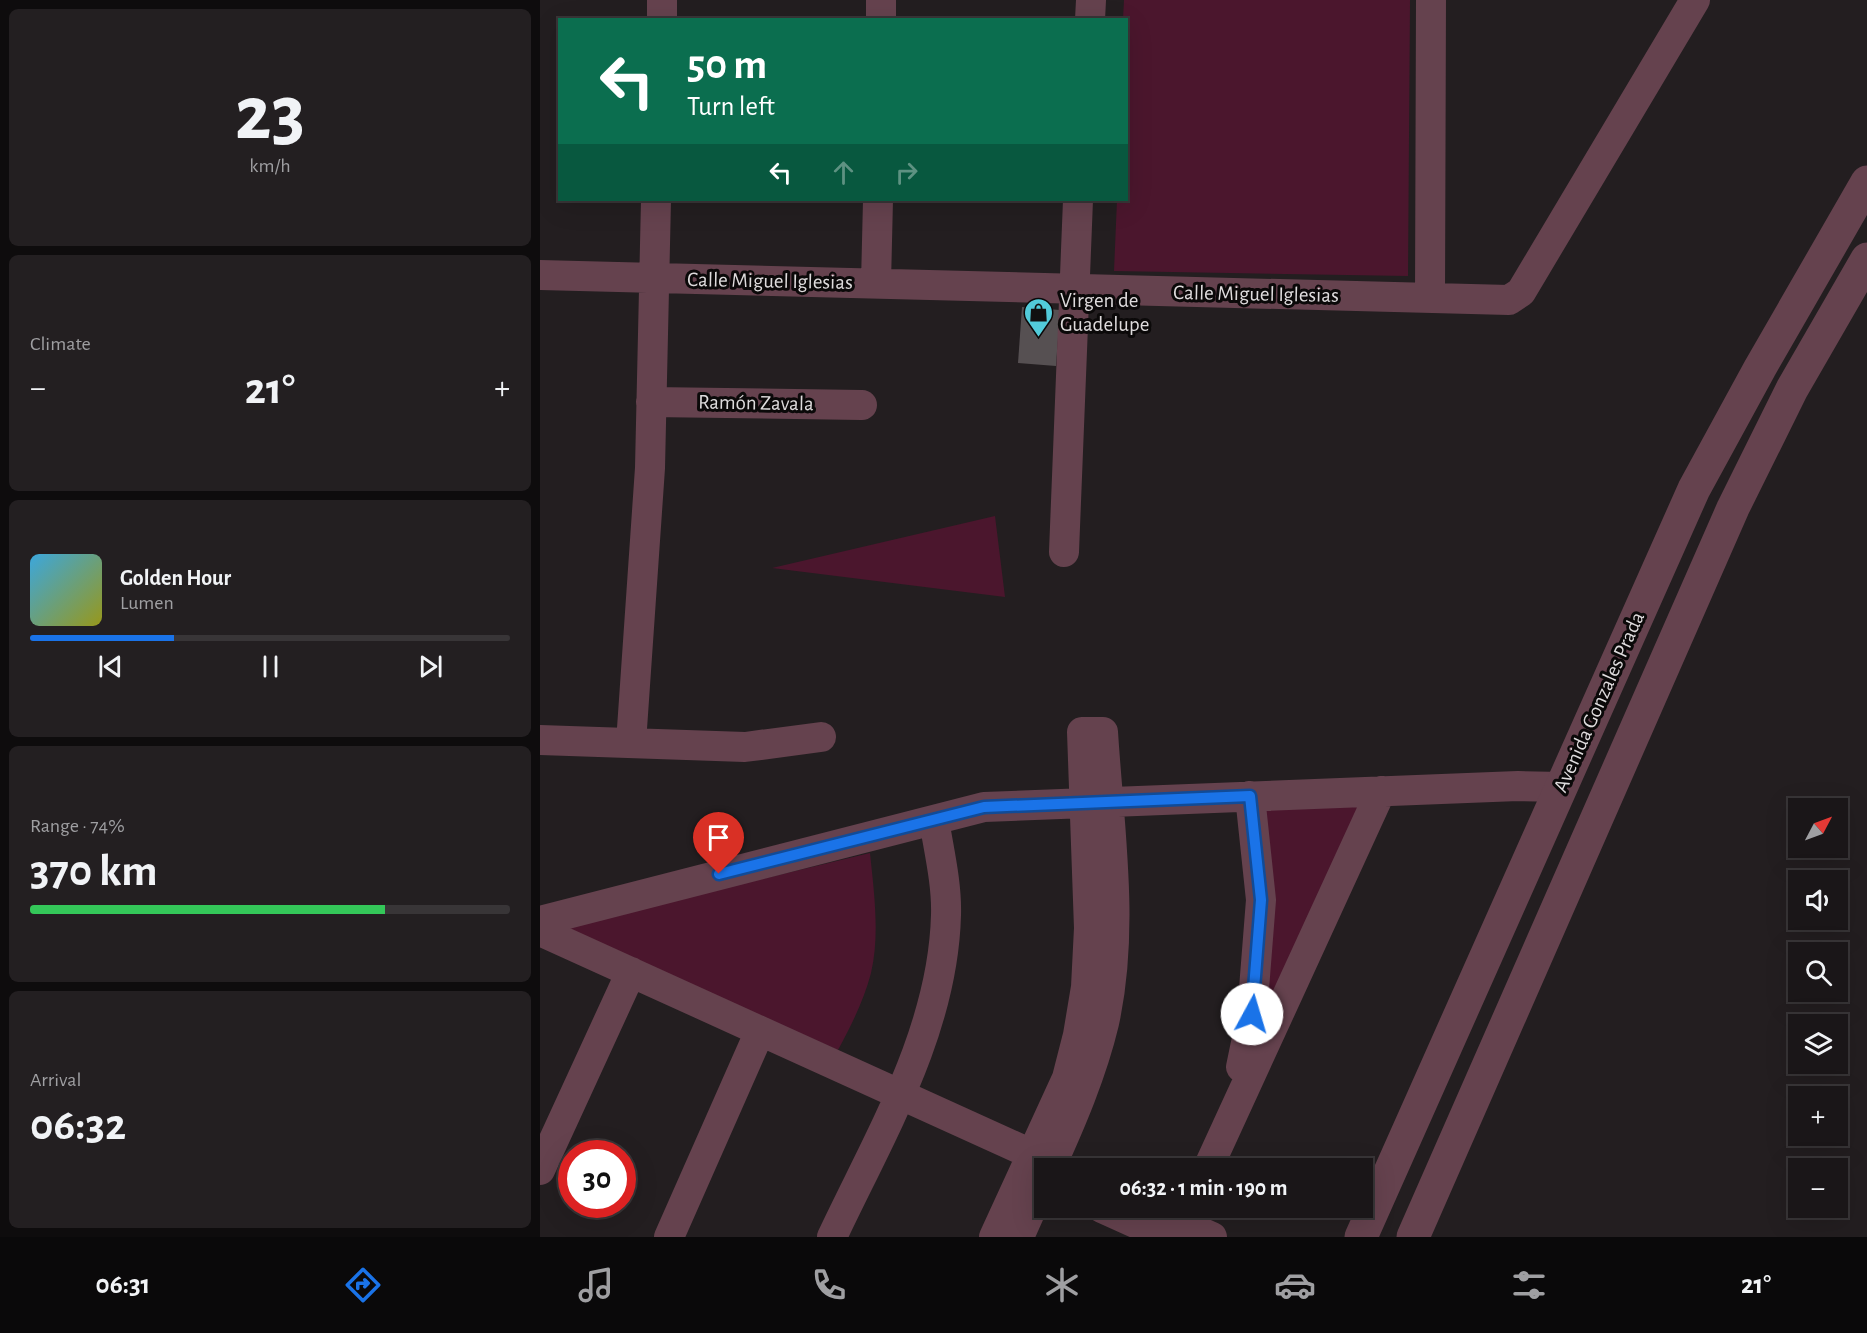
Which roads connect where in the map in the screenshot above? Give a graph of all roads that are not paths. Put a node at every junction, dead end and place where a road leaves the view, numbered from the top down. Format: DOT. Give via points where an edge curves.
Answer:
graph roads {
  1 [pos="662,0"];
  2 [pos="881,0"];
  3 [pos="1091,0"];
  4 [pos="1431,0"];
  5 [pos="1695,0"];
  6 [pos="662,18"];
  7 [pos="881,18"];
  8 [pos="1090,18"];
  9 [pos="1867,182"];
  10 [pos="656,201"];
  11 [pos="878,201"];
  12 [pos="1078,201"];
  13 [pos="1867,259"];
  14 [pos="540,275"];
  15 [pos="654,278"];
  16 [pos="876,283"];
  17 [pos="1073,290"];
  18 [pos="1430,298"];
  19 [pos="651,402"];
  20 [pos="862,405"];
  21 [pos="1064,552"];
  22 [pos="1664,558"];
  23 [pos="1705,574"];
  24 [pos="821,737"];
  25 [pos="540,740"];
  26 [pos="631,743"];
  27 [pos="1562,787"];
  28 [pos="1381,791"];
  29 [pos="1250,796"];
  30 [pos="1096,802"];
  31 [pos="934,820"];
  32 [pos="540,921"];
  33 [pos="540,931"];
  34 [pos="540,949"];
  35 [pos="628,980"];
  36 [pos="757,1039"];
  37 [pos="895,1102"];
  38 [pos="1230,1118"];
  39 [pos="1050,1158"];
  40 [pos="1212,1158"];
  41 [pos="1034,1165"];
  42 [pos="540,1170"];
  43 [pos="1034,1183"];
  44 [pos="1034,1196"];
  45 [pos="1145,1218"];
  46 [pos="1165,1218"];
  47 [pos="1179,1226"];
  48 [pos="669,1237"];
  49 [pos="832,1237"];
  50 [pos="994,1237"];
  51 [pos="1018,1237"];
  52 [pos="1212,1237"];
  53 [pos="1361,1237"];
  54 [pos="1413,1237"];
  1 -- 6 [label="street"];
  2 -- 7 [label="street"];
  3 -- 8 [label="street"];
  4 -- 18 [label="street"];
  5 -- 18 [label="street, Calle Miguel Iglesias" via="1521,292 1504,301"];
  9 -- 22 [label="street, Avenida Gonzales Prada" via="1723,434"];
  10 -- 15 [label="street"];
  11 -- 16 [label="street"];
  12 -- 17 [label="street"];
  13 -- 23 [label="street" via="1792,389"];
  14 -- 15 [label="street, Calle Miguel Iglesias"];
  15 -- 16 [label="street, Calle Miguel Iglesias"];
  15 -- 19 [label="street"];
  16 -- 17 [label="street, Calle Miguel Iglesias"];
  17 -- 18 [label="street, Calle Miguel Iglesias"];
  17 -- 21 [label="street"];
  19 -- 20 [label="street, Ramón Zavala"];
  19 -- 26 [label="street"];
  22 -- 23 [label="street"];
  22 -- 27 [label="street, Avenida Gonzales Prada"];
  23 -- 54 [label="street"];
  24 -- 26 [label="street" via="745,747"];
  25 -- 26 [label="street"];
  27 -- 28 [label="street"];
  27 -- 53 [label="street, Avenida Gonzales Prada"];
  28 -- 29 [label="street"];
  28 -- 38 [label="street"];
  29 -- 30 [label="street"];
  29 -- 38 [label="street" via="1261,900 1252,1014"];
  30 -- 31 [label="street" via="984,807"];
  30 -- 39 [label="street" via="1114,886 1113,948 1104,1023 1083,1090"];
  31 -- 32 [label="street"];
  31 -- 37 [label="street" via="946,913 944,949 928,1025"];
  33 -- 35 [label="street"];
  34 -- 35 [label="street"];
  35 -- 36 [label="street"];
  35 -- 42 [label="street"];
  36 -- 37 [label="street"];
  36 -- 48 [label="street"];
  37 -- 41 [label="street"];
  37 -- 49 [label="street"];
  38 -- 40 [label="street"];
  43 -- 50 [label="street"];
  44 -- 51 [label="street"];
  45 -- 47 [label="street"];
  46 -- 47 [label="street"];
  47 -- 52 [label="street"];
}
